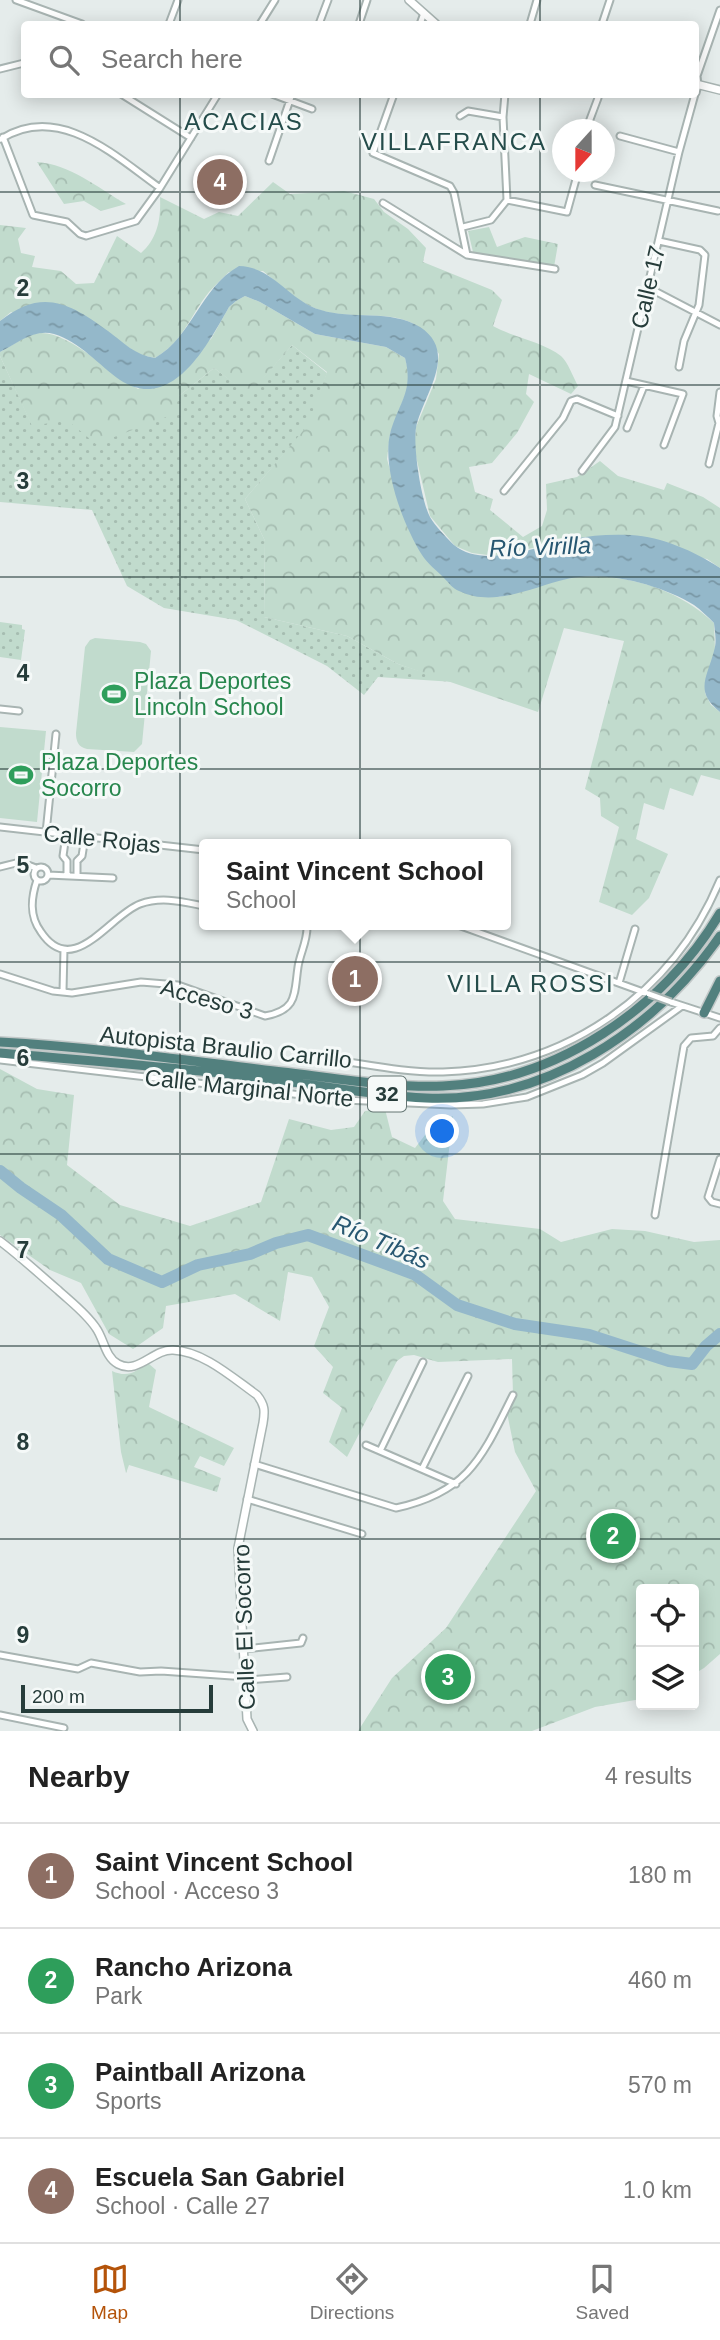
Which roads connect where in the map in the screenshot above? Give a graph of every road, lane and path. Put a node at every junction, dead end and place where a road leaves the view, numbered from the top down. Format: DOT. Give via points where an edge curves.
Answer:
graph roads {
  1 [pos="16,0"];
  2 [pos="178,0"];
  3 [pos="275,0"];
  4 [pos="328,0"];
  5 [pos="368,0"];
  6 [pos="409,0"];
  7 [pos="537,0"];
  8 [pos="610,0"];
  9 [pos="720,10"];
  10 [pos="424,13"];
  11 [pos="74,21"];
  12 [pos="170,21"];
  13 [pos="262,21"];
  14 [pos="320,21"];
  15 [pos="360,21"];
  16 [pos="421,21"];
  17 [pos="433,21"];
  18 [pos="531,21"];
  19 [pos="603,21"];
  20 [pos="21,64"];
  21 [pos="0,69"];
  22 [pos="699,70"];
  23 [pos="699,85"];
  24 [pos="720,90"];
  25 [pos="127,98"];
  26 [pos="216,98"];
  27 [pos="291,98"];
  28 [pos="393,98"];
  29 [pos="505,98"];
  30 [pos="598,98"];
  31 [pos="694,98"];
  32 [pos="312,110"];
  33 [pos="460,116"];
  34 [pos="503,117"];
  35 [pos="590,119"];
  36 [pos="620,136"];
  37 [pos="1,138"];
  38 [pos="191,138"];
  39 [pos="679,152"];
  40 [pos="269,161"];
  41 [pos="575,182"];
  42 [pos="595,185"];
  43 [pos="160,188"];
  44 [pos="507,200"];
  45 [pos="667,201"];
  46 [pos="383,202"];
  47 [pos="718,211"];
  48 [pos="463,227"];
  49 [pos="659,241"];
  50 [pos="467,255"];
  51 [pos="555,270"];
  52 [pos="649,288"];
  53 [pos="697,314"];
  54 [pos="720,326"];
  55 [pos="679,367"];
  56 [pos="626,381"];
  57 [pos="644,386"];
  58 [pos="720,392"];
  59 [pos="618,416"];
  60 [pos="627,428"];
  61 [pos="664,444"];
  62 [pos="709,464"];
  63 [pos="582,471"];
  64 [pos="504,491"];
  65 [pos="0,709"];
  66 [pos="19,711"];
  67 [pos="56,734"];
  68 [pos="0,827"];
  69 [pos="46,833"];
  70 [pos="66,835"];
  71 [pos="85,837"];
  72 [pos="199,849"];
  73 [pos="68,861"];
  74 [pos="77,861"];
  75 [pos="0,867"];
  76 [pos="36,868"];
  77 [pos="48,875"];
  78 [pos="67,876"];
  79 [pos="77,876"];
  80 [pos="113,878"];
  81 [pos="37,880"];
  82 [pos="720,880"];
  83 [pos="199,905"];
  84 [pos="720,913"];
  85 [pos="635,929"];
  86 [pos="307,930"];
  87 [pos="472,930"];
  88 [pos="720,936"];
  89 [pos="64,949"];
  90 [pos="0,974"];
  91 [pos="720,981"];
  92 [pos="619,984"];
  93 [pos="63,991"];
  94 [pos="646,993"];
  95 [pos="682,1006"];
  96 [pos="704,1013"];
  97 [pos="720,1018"];
  98 [pos="720,1028"];
  99 [pos="0,1042"];
  100 [pos="0,1053"];
  101 [pos="321,1058"];
  102 [pos="0,1060"];
  103 [pos="720,1159"];
  104 [pos="720,1204"];
  105 [pos="655,1214"];
  106 [pos="0,1241"];
  107 [pos="423,1362"];
  108 [pos="468,1376"];
  109 [pos="513,1395"];
  110 [pos="366,1446"];
  111 [pos="380,1451"];
  112 [pos="254,1464"];
  113 [pos="422,1469"];
  114 [pos="456,1484"];
  115 [pos="247,1499"];
  116 [pos="362,1534"];
  117 [pos="303,1638"];
  118 [pos="244,1649"];
  119 [pos="0,1655"];
  120 [pos="286,1677"];
  121 [pos="246,1678"];
  122 [pos="0,1715"];
  123 [pos="247,1719"];
  124 [pos="64,1728"];
  125 [pos="247,1731"];
  126 [pos="253,1731"];
  1 -- 11 [label="street"];
  2 -- 12 [label="street"];
  3 -- 13 [label="street"];
  4 -- 14 [label="street"];
  5 -- 15 [label="street"];
  6 -- 10 [label="street"];
  7 -- 18 [label="street"];
  8 -- 19 [label="street"];
  9 -- 22 [label="street, Calle 17"];
  10 -- 16 [label="street"];
  10 -- 17 [label="street"];
  20 -- 21 [label="street"];
  23 -- 24 [label="street"];
  25 -- 38 [label="street"];
  26 -- 38 [label="street"];
  27 -- 32 [label="street"];
  27 -- 40 [label="street"];
  28 -- 48 [label="street" via="373,153 450,186"];
  29 -- 34 [label="street"];
  30 -- 35 [label="street"];
  31 -- 39 [label="street, Calle 17"];
  33 -- 34 [label="street" via="468,111"];
  34 -- 44 [label="street"];
  36 -- 39 [label="street"];
  37 -- 43 [label="street" via="32,128 76,132"];
  37 -- 43 [label="street" via="33,215 67,222 86,236 136,221"];
  38 -- 43 [label="street"];
  39 -- 45 [label="street, Calle 17"];
  41 -- 44 [label="street" via="567,212"];
  42 -- 45 [label="street"];
  44 -- 48 [label="street" via="491,220"];
  45 -- 47 [label="street"];
  45 -- 49 [label="street, Calle 17"];
  46 -- 50 [label="street"];
  48 -- 50 [label="street"];
  49 -- 52 [label="street, Calle 17"];
  49 -- 53 [label="street" via="705,255"];
  50 -- 51 [label="street"];
  52 -- 53 [label="street"];
  52 -- 56 [label="street, Calle 17"];
  53 -- 54 [label="street"];
  53 -- 55 [label="street" via="684,341"];
  56 -- 57 [label="street"];
  56 -- 59 [label="street, Calle 17"];
  57 -- 60 [label="street"];
  57 -- 61 [label="street" via="683,394"];
  58 -- 62 [label="street" via="719,423"];
  59 -- 63 [label="street, Calle 17"];
  59 -- 64 [label="street" via="574,399"];
  65 -- 66 [label="street"];
  67 -- 69 [label="street"];
  68 -- 69 [label="street, Calle Rojas"];
  69 -- 70 [label="street, Calle Rojas"];
  70 -- 71 [label="street, Calle Rojas"];
  70 -- 73 [label="street" via="64,856"];
  71 -- 72 [label="street, Calle Rojas"];
  71 -- 74 [label="street"];
  73 -- 74 [label="street"];
  73 -- 78 [label="street"];
  74 -- 79 [label="street"];
  75 -- 76 [label="street" via="20,862"];
  76 -- 77 [label="street" via="45,867"];
  76 -- 81 [label="street"];
  77 -- 78 [label="street"];
  77 -- 81 [label="street" via="44,881"];
  78 -- 79 [label="street"];
  79 -- 80 [label="street"];
  81 -- 89 [label="street" via="31,900 39,930"];
  82 -- 94 [label="street" via="694,931"];
  83 -- 89 [label="street" via="160,900 142,903 86,945"];
  84 -- 99 [label="highway, Autopista Braulio Carrillo / 32" via="685,962 627,1017 556,1060 474,1083 390,1084"];
  85 -- 92 [label="street"];
  86 -- 93 [label="street, Acceso 3" via="293,999 276,1014 265,1016 188,988 157,982"];
  87 -- 92 [label="street"];
  88 -- 100 [label="highway, Autopista Braulio Carrillo / 32" via="669,996 622,1037 545,1078 475,1094 417,1097"];
  89 -- 93 [label="street"];
  90 -- 93 [label="street, Acceso 3"];
  91 -- 96 [label="highway"];
  92 -- 94 [label="street"];
  94 -- 95 [label="street, bridge"];
  94 -- 101 [label="street" via="595,1028 523,1060 425,1072"];
  95 -- 96 [label="street"];
  95 -- 102 [label="street, Calle Marginal Norte" via="582,1075 527,1097 483,1104 345,1100"];
  96 -- 97 [label="street"];
  98 -- 105 [label="street" via="713,1036 691,1038 684,1046"];
  103 -- 104 [label="street" via="708,1197"];
  106 -- 112 [label="street, Calle El Socorro" via="82,1311 119,1364 136,1366 156,1353 176,1350 213,1365 257,1395 265,1410"];
  107 -- 111 [label="street"];
  108 -- 113 [label="street"];
  109 -- 114 [label="street" via="488,1446"];
  110 -- 111 [label="street"];
  111 -- 113 [label="street"];
  112 -- 114 [label="street" via="396,1508"];
  112 -- 115 [label="street, Calle El Socorro"];
  113 -- 114 [label="street"];
  115 -- 116 [label="street"];
  115 -- 118 [label="street, Calle El Socorro" via="238,1548"];
  117 -- 118 [label="street" via="301,1643"];
  118 -- 121 [label="street, Calle El Socorro"];
  119 -- 121 [label="street" via="78,1669 91,1663 140,1672"];
  120 -- 121 [label="street"];
  121 -- 123 [label="street, Calle El Socorro"];
  122 -- 124 [label="street"];
  123 -- 125 [label="street"];
  123 -- 126 [label="street, Calle El Socorro"];
}
